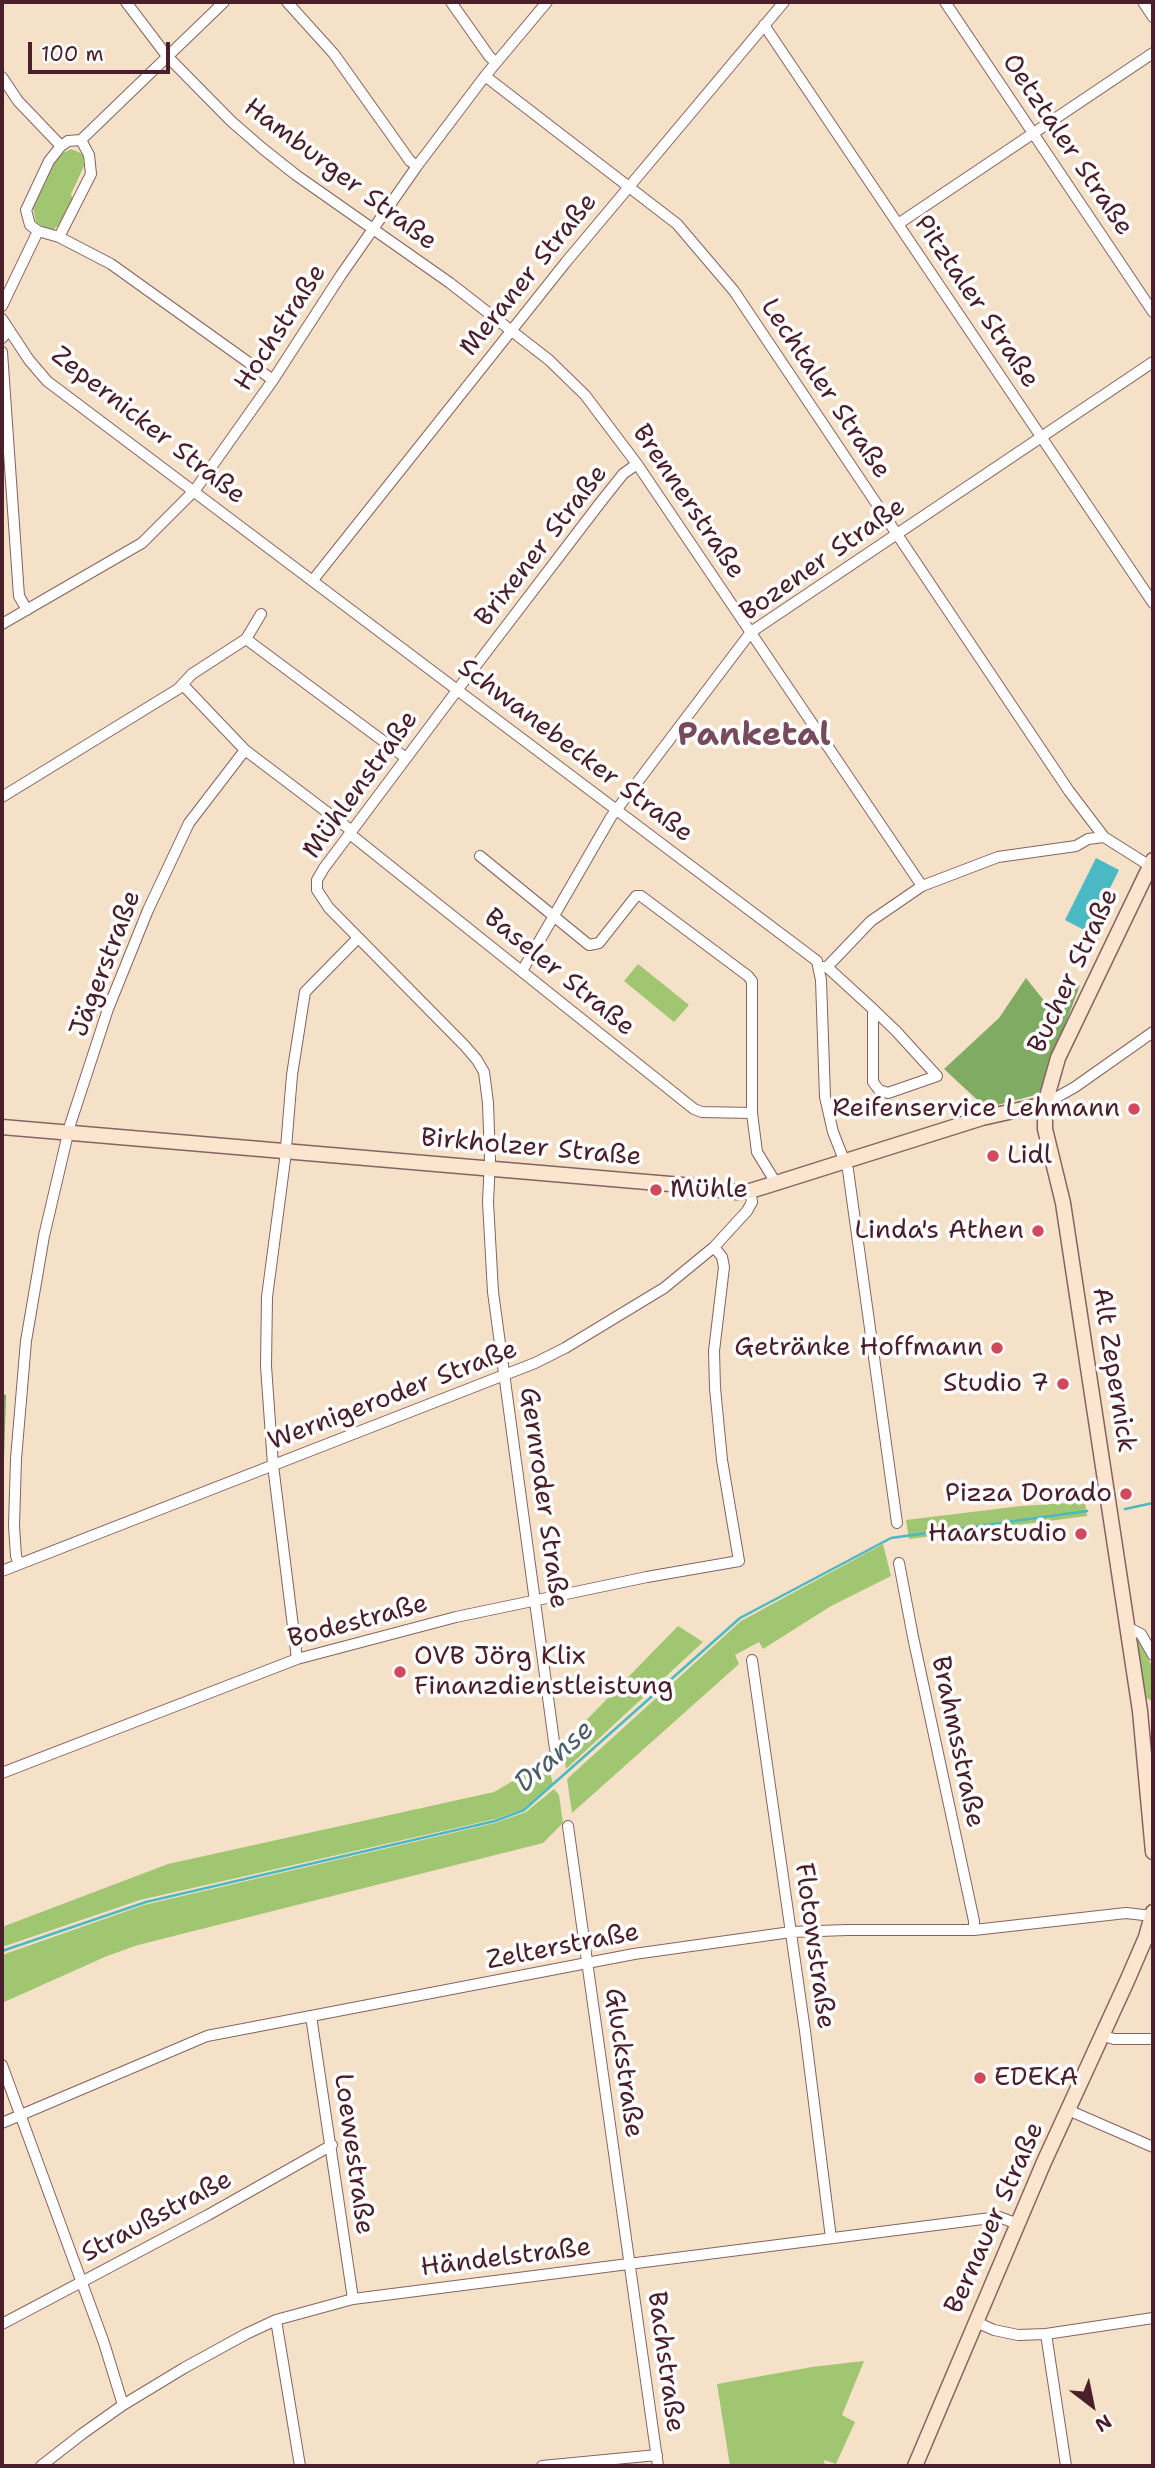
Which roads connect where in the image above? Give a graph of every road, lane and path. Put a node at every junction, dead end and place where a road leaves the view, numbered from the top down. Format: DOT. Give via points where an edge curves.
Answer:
graph roads {
  1 [pos="125,2"];
  2 [pos="224,2"];
  3 [pos="287,2"];
  4 [pos="451,2"];
  5 [pos="547,2"];
  6 [pos="784,2"];
  7 [pos="945,2"];
  8 [pos="1143,2"];
  9 [pos="1153,17"];
  10 [pos="764,25"];
  11 [pos="1153,53"];
  12 [pos="167,56"];
  13 [pos="495,62"];
  14 [pos="485,76"];
  15 [pos="2,77"];
  16 [pos="1034,133"];
  17 [pos="81,140"];
  18 [pos="61,146"];
  19 [pos="417,166"];
  20 [pos="628,187"];
  21 [pos="898,224"];
  22 [pos="374,228"];
  23 [pos="38,231"];
  24 [pos="59,237"];
  25 [pos="450,283"];
  26 [pos="2,306"];
  27 [pos="1153,312"];
  28 [pos="2,319"];
  29 [pos="511,330"];
  30 [pos="6,334"];
  31 [pos="2,352"];
  32 [pos="1153,362"];
  33 [pos="273,380"];
  34 [pos="1042,437"];
  35 [pos="637,464"];
  36 [pos="195,490"];
  37 [pos="246,529"];
  38 [pos="897,533"];
  39 [pos="313,580"];
  40 [pos="1153,603"];
  41 [pos="27,610"];
  42 [pos="261,614"];
  43 [pos="2,624"];
  44 [pos="751,632"];
  45 [pos="246,639"];
  46 [pos="183,685"];
  47 [pos="458,689"];
  48 [pos="245,750"];
  49 [pos="406,758"];
  50 [pos="2,797"];
  51 [pos="617,809"];
  52 [pos="351,832"];
  53 [pos="1104,837"];
  54 [pos="480,856"];
  55 [pos="1152,863"];
  56 [pos="922,886"];
  57 [pos="554,918"];
  58 [pos="358,938"];
  59 [pos="824,967"];
  60 [pos="522,971"];
  61 [pos="873,1009"];
  62 [pos="1153,1032"];
  63 [pos="1045,1104"];
  64 [pos="752,1113"];
  65 [pos="2,1127"];
  66 [pos="68,1133"];
  67 [pos="286,1152"];
  68 [pos="845,1161"];
  69 [pos="488,1168"];
  70 [pos="776,1183"];
  71 [pos="750,1191"];
  72 [pos="714,1247"];
  73 [pos="504,1376"];
  74 [pos="273,1465"];
  75 [pos="897,1523"];
  76 [pos="899,1563"];
  77 [pos="19,1564"];
  78 [pos="2,1570"];
  79 [pos="536,1599"];
  80 [pos="1126,1627"];
  81 [pos="1153,1656"];
  82 [pos="297,1659"];
  83 [pos="752,1660"];
  84 [pos="1147,1711"];
  85 [pos="555,1749"];
  86 [pos="2,1773"];
  87 [pos="568,1826"];
  88 [pos="1153,1852"];
  89 [pos="1153,1914"];
  90 [pos="974,1930"];
  91 [pos="791,1932"];
  92 [pos="587,1963"];
  93 [pos="311,2016"];
  94 [pos="1101,2035"];
  95 [pos="1153,2039"];
  96 [pos="2,2065"];
  97 [pos="1069,2110"];
  98 [pos="20,2115"];
  99 [pos="2,2123"];
  100 [pos="332,2145"];
  101 [pos="1153,2147"];
  102 [pos="1018,2224"];
  103 [pos="831,2238"];
  104 [pos="629,2264"];
  105 [pos="80,2282"];
  106 [pos="353,2299"];
  107 [pos="1153,2318"];
  108 [pos="276,2320"];
  109 [pos="976,2322"];
  110 [pos="2,2324"];
  111 [pos="1046,2334"];
  112 [pos="123,2405"];
  113 [pos="658,2461"];
  114 [pos="41,2466"];
  115 [pos="299,2466"];
  116 [pos="542,2466"];
  117 [pos="915,2466"];
  118 [pos="1066,2466"];
  1 -- 12 [label="street, Hamburger Straße"];
  2 -- 12 [label="street"];
  3 -- 19 [label="street" via="334,54"];
  4 -- 13 [label="street"];
  5 -- 13 [label="street, Hochstraße"];
  6 -- 10 [label="street, Meraner Straße"];
  7 -- 16 [label="street, Oetztaler Straße"];
  8 -- 9 [label="street"];
  10 -- 20 [label="street, Meraner Straße"];
  10 -- 21 [label="street, Pitztaler Straße"];
  11 -- 16 [label="street"];
  12 -- 17 [label="street"];
  12 -- 22 [label="street, Hamburger Straße" via="262,148"];
  13 -- 14 [label="street, Hochstraße"];
  14 -- 19 [label="street, Hochstraße"];
  14 -- 20 [label="street, Lechtaler Straße"];
  15 -- 18 [label="street"];
  16 -- 21 [label="street"];
  16 -- 27 [label="street, Oetztaler Straße"];
  17 -- 18 [label="street"];
  17 -- 24 [label="street" via="91,174"];
  18 -- 23 [label="street" via="26,210 30,225"];
  19 -- 22 [label="street, Hochstraße"];
  20 -- 29 [label="street, Meraner Straße"];
  20 -- 38 [label="street, Lechtaler Straße" via="677,224 734,291"];
  21 -- 34 [label="street, Pitztaler Straße"];
  22 -- 25 [label="street, Hamburger Straße"];
  22 -- 33 [label="street, Hochstraße"];
  23 -- 24 [label="street"];
  23 -- 26 [label="street"];
  24 -- 33 [label="street" via="111,264"];
  25 -- 29 [label="street, Brennerstraße"];
  28 -- 30 [label="street, Zepernicker Straße"];
  29 -- 35 [label="street, Brennerstraße" via="585,395"];
  29 -- 39 [label="street, Meraner Straße"];
  30 -- 36 [label="street, Zepernicker Straße" via="47,380"];
  31 -- 41 [label="street" via="19,596"];
  32 -- 34 [label="street, Bozener Straße"];
  33 -- 36 [label="street, Hochstraße"];
  34 -- 38 [label="street, Bozener Straße"];
  34 -- 40 [label="street, Pitztaler Straße"];
  35 -- 44 [label="street, Brennerstraße"];
  35 -- 47 [label="street, Brixener Straße" via="623,474"];
  36 -- 37 [label="street, Zepernicker Straße"];
  36 -- 41 [label="street, Hochstraße" via="142,543"];
  37 -- 39 [label="street, Schwanebecker Straße"];
  38 -- 44 [label="street, Bozener Straße"];
  38 -- 53 [label="street, Lechtaler Straße"];
  39 -- 47 [label="street, Schwanebecker Straße"];
  41 -- 43 [label="street, Hochstraße"];
  42 -- 45 [label="street"];
  44 -- 51 [label="street, Bozener Straße"];
  44 -- 56 [label="street, Brennerstraße"];
  45 -- 46 [label="street" via="192,674"];
  45 -- 49 [label="street"];
  46 -- 48 [label="street, Baseler Straße"];
  46 -- 50 [label="street"];
  47 -- 49 [label="street, Mühlenstraße"];
  47 -- 51 [label="street, Schwanebecker Straße"];
  48 -- 52 [label="street, Baseler Straße"];
  48 -- 66 [label="street, Jägerstraße" via="192,819 148,910"];
  49 -- 52 [label="street, Mühlenstraße"];
  51 -- 57 [label="street, Bozener Straße"];
  51 -- 59 [label="street, Schwanebecker Straße"];
  52 -- 58 [label="street, Mühlenstraße" via="324,868 317,890"];
  52 -- 60 [label="street, Baseler Straße"];
  53 -- 55 [label="street"];
  53 -- 56 [label="street" via="1076,846 998,857"];
  54 -- 57 [label="street"];
  55 -- 63 [label="main road, Bucher Straße" via="1058,1058"];
  56 -- 59 [label="street" via="871,921"];
  57 -- 60 [label="street, Bozener Straße"];
  57 -- 64 [label="street" via="594,946 636,896 641,896 748,976 752,981"];
  58 -- 67 [label="street" via="305,992"];
  58 -- 69 [label="street, Mühlenstraße" via="480,1063 487,1083"];
  59 -- 61 [label="street, Schwanebecker Straße"];
  59 -- 68 [label="street" via="825,1097"];
  60 -- 64 [label="street, Baseler Straße" via="694,1109"];
  61 -- 61 [label="street, Schwanebecker Straße" via="896,1031 937,1076 888,1094 879,1090 873,1082"];
  62 -- 63 [label="street"];
  63 -- 68 [label="main road, Birkholzer Straße" via="982,1118"];
  63 -- 80 [label="main road, Alt Zepernick" via="1045,1129 1063,1203"];
  64 -- 70 [label="street" via="757,1152"];
  65 -- 66 [label="main road, Birkholzer Straße"];
  66 -- 67 [label="main road, Birkholzer Straße"];
  66 -- 77 [label="street, Jägerstraße" via="34,1282 26,1341 16,1459 14,1526"];
  67 -- 69 [label="main road, Birkholzer Straße"];
  67 -- 74 [label="street" via="267,1297"];
  68 -- 70 [label="main road, Birkholzer Straße"];
  68 -- 75 [label="street"];
  69 -- 71 [label="main road, Birkholzer Straße"];
  69 -- 73 [label="street, Gernroder Straße" via="491,1267"];
  70 -- 71 [label="main road, Birkholzer Straße"];
  71 -- 72 [label="street, Wernigeroder Straße" via="752,1202 747,1211"];
  72 -- 73 [label="street, Wernigeroder Straße" via="617,1318"];
  72 -- 79 [label="street, Bodestraße" via="724,1267 714,1351 715,1388 739,1561"];
  73 -- 74 [label="street, Wernigeroder Straße"];
  73 -- 79 [label="street, Gernroder Straße"];
  74 -- 77 [label="street, Wernigeroder Straße"];
  74 -- 82 [label="street"];
  76 -- 90 [label="street, Brahmsstraße"];
  77 -- 78 [label="street, Wernigeroder Straße"];
  79 -- 82 [label="street, Bodestraße"];
  79 -- 85 [label="street, Gernroder Straße"];
  80 -- 81 [label="street" via="1139,1632"];
  80 -- 84 [label="main road, Alt Zepernick"];
  82 -- 86 [label="street, Bodestraße"];
  83 -- 91 [label="street, Flotowstraße"];
  84 -- 88 [label="main road, Alt Zepernick"];
  87 -- 92 [label="street, Gluckstraße"];
  89 -- 90 [label="street, Zelterstraße"];
  89 -- 94 [label="main road, Bernauer Straße"];
  90 -- 91 [label="street, Zelterstraße"];
  91 -- 92 [label="street, Zelterstraße"];
  91 -- 103 [label="street, Flotowstraße"];
  92 -- 93 [label="street, Zelterstraße"];
  92 -- 104 [label="street, Gluckstraße"];
  93 -- 98 [label="street, Zelterstraße" via="207,2036"];
  93 -- 100 [label="street, Loewestraße"];
  94 -- 95 [label="street"];
  94 -- 97 [label="main road, Bernauer Straße"];
  96 -- 98 [label="street"];
  97 -- 101 [label="street"];
  97 -- 102 [label="main road, Bernauer Straße"];
  98 -- 99 [label="street, Zelterstraße"];
  98 -- 105 [label="street"];
  100 -- 105 [label="street, Straußstraße"];
  100 -- 106 [label="street, Loewestraße"];
  102 -- 103 [label="street, Händelstraße" via="999,2217"];
  102 -- 109 [label="main road, Bernauer Straße"];
  103 -- 104 [label="street, Händelstraße"];
  104 -- 106 [label="street, Händelstraße"];
  104 -- 113 [label="street, Bachstraße"];
  105 -- 110 [label="street, Straußstraße"];
  105 -- 112 [label="street"];
  106 -- 108 [label="street, Händelstraße"];
  107 -- 111 [label="street"];
  108 -- 112 [label="street, Händelstraße" via="193,2362"];
  108 -- 115 [label="street"];
  109 -- 111 [label="street" via="1008,2334"];
  109 -- 117 [label="main road, Bernauer Straße"];
  111 -- 118 [label="street"];
  112 -- 114 [label="street, Händelstraße"];
  113 -- 116 [label="street"];
}
